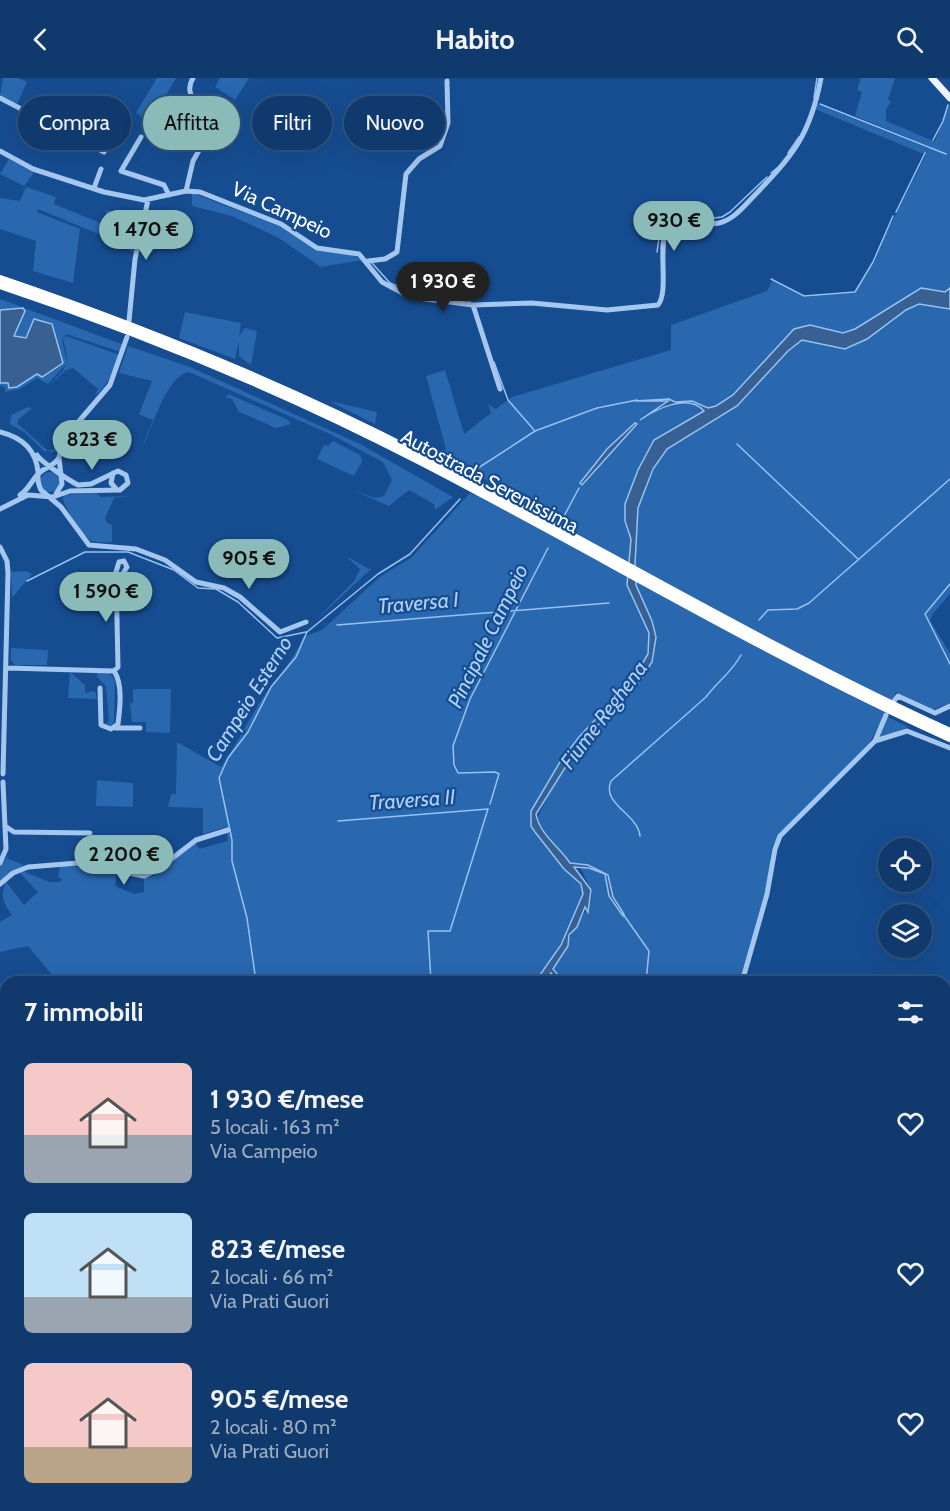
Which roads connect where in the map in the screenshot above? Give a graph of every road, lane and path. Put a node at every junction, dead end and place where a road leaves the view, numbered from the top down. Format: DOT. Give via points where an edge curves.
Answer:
graph roads {
  1 [pos="193,78"];
  2 [pos="821,78"];
  3 [pos="932,78"];
  4 [pos="447,81"];
  5 [pos="0,98"];
  6 [pos="950,98"];
  7 [pos="141,137"];
  8 [pos="0,152"];
  9 [pos="104,152"];
  10 [pos="101,169"];
  11 [pos="94,188"];
  12 [pos="186,191"];
  13 [pos="169,195"];
  14 [pos="148,200"];
  15 [pos="368,261"];
  16 [pos="0,279"];
  17 [pos="0,285"];
  18 [pos="473,305"];
  19 [pos="129,321"];
  20 [pos="128,337"];
  21 [pos="500,388"];
  22 [pos="0,430"];
  23 [pos="59,458"];
  24 [pos="51,467"];
  25 [pos="61,472"];
  26 [pos="113,473"];
  27 [pos="37,476"];
  28 [pos="117,490"];
  29 [pos="53,496"];
  30 [pos="0,507"];
  31 [pos="61,507"];
  32 [pos="0,547"];
  33 [pos="614,563"];
  34 [pos="117,583"];
  35 [pos="652,584"];
  36 [pos="306,622"];
  37 [pos="7,669"];
  38 [pos="114,671"];
  39 [pos="100,688"];
  40 [pos="893,702"];
  41 [pos="950,706"];
  42 [pos="3,709"];
  43 [pos="886,715"];
  44 [pos="115,728"];
  45 [pos="140,728"];
  46 [pos="950,732"];
  47 [pos="950,738"];
  48 [pos="875,741"];
  49 [pos="950,748"];
  50 [pos="2,774"];
  51 [pos="2,782"];
  52 [pos="5,826"];
  53 [pos="228,830"];
  54 [pos="14,832"];
  55 [pos="90,833"];
  56 [pos="0,834"];
  57 [pos="6,837"];
  58 [pos="0,843"];
  59 [pos="0,863"];
  60 [pos="0,884"];
  61 [pos="744,976"];
  1 -- 12 [label="street" via="193,99 214,124 193,160"];
  2 -- 18 [label="street" via="814,115 793,153 734,216 720,223 666,230 663,296 658,305 608,310 554,304"];
  3 -- 6 [label="main road"];
  4 -- 15 [label="street" via="448,123 440,146 418,159 406,174 397,252 385,259"];
  5 -- 9 [label="street"];
  7 -- 13 [label="street" via="121,171 164,185"];
  8 -- 11 [label="street, Via Campeio" via="33,169"];
  10 -- 11 [label="street"];
  11 -- 14 [label="street, Via Campeio"];
  12 -- 13 [label="street, Via Campeio"];
  12 -- 15 [label="street, Via Campeio" via="217,197 281,224 317,248 354,252"];
  13 -- 14 [label="street, Via Campeio"];
  14 -- 19 [label="street" via="135,259"];
  15 -- 18 [label="street" via="382,282 410,297"];
  16 -- 33 [label="highway, Autostrada Serenissima" via="156,335 318,405 430,460"];
  17 -- 33 [label="highway, Autostrada Serenissima" via="155,341 316,410"];
  18 -- 21 [label="street"];
  20 -- 23 [label="street" via="114,378 62,441"];
  22 -- 24 [label="street" via="22,438 42,463"];
  22 -- 27 [label="street" via="26,445 36,459"];
  23 -- 24 [label="street"];
  23 -- 25 [label="street"];
  24 -- 25 [label="street"];
  24 -- 27 [label="street"];
  25 -- 26 [label="street" via="78,485 92,484"];
  25 -- 29 [label="street" via="62,487"];
  26 -- 28 [label="street" via="111,483"];
  26 -- 28 [label="street" via="123,471 128,479 125,487"];
  27 -- 29 [label="street" via="39,488"];
  27 -- 30 [label="street" via="30,488"];
  28 -- 29 [label="street" via="69,491"];
  29 -- 30 [label="street" via="28,495"];
  29 -- 31 [label="street"];
  29 -- 31 [label="street"];
  31 -- 36 [label="street" via="89,545 136,549 165,560 196,582 224,588 240,597 280,632"];
  32 -- 37 [label="street" via="8,573"];
  33 -- 35 [label="highway, Autostrada Serenissima"];
  34 -- 38 [label="street" via="118,667"];
  35 -- 46 [label="highway, Autostrada Serenissima"];
  35 -- 47 [label="highway, Autostrada Serenissima" via="802,668"];
  37 -- 38 [label="street"];
  37 -- 42 [label="street"];
  38 -- 44 [label="street" via="119,683"];
  39 -- 44 [label="street" via="101,725"];
  40 -- 41 [label="street" via="898,696 935,713"];
  42 -- 50 [label="street"];
  43 -- 48 [label="street"];
  44 -- 45 [label="street"];
  48 -- 49 [label="street" via="907,731"];
  48 -- 61 [label="street" via="780,836"];
  50 -- 51 [label="street" via="6,779"];
  51 -- 52 [label="street"];
  52 -- 54 [label="street"];
  52 -- 56 [label="street"];
  52 -- 57 [label="street"];
  53 -- 60 [label="street" via="196,840 144,876 78,863 28,867"];
  54 -- 55 [label="street"];
  54 -- 57 [label="street"];
  57 -- 58 [label="street"];
  57 -- 59 [label="street"];
}
